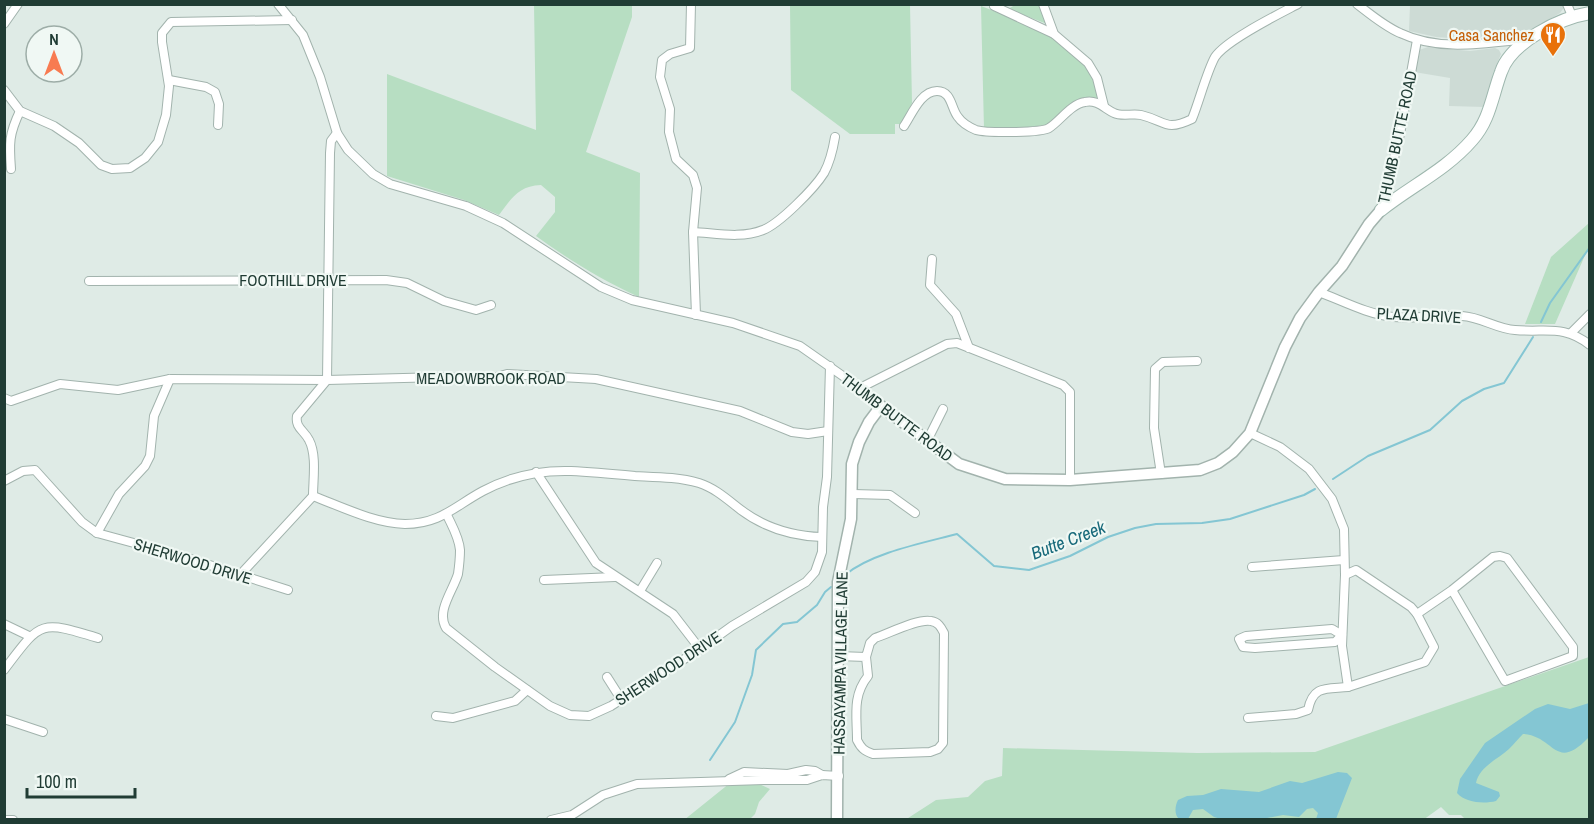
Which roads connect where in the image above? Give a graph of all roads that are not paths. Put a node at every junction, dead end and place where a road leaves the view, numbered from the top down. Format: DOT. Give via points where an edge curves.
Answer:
graph roads {
  1 [pos="18,4"];
  2 [pos="278,4"];
  3 [pos="692,4"];
  4 [pos="1009,4"];
  5 [pos="1043,4"];
  6 [pos="1298,4"];
  7 [pos="1357,4"];
  8 [pos="992,5"];
  9 [pos="1569,10"];
  10 [pos="1590,13"];
  11 [pos="292,20"];
  12 [pos="4,24"];
  13 [pos="1054,34"];
  14 [pos="1530,39"];
  15 [pos="1417,40"];
  16 [pos="169,80"];
  17 [pos="4,90"];
  18 [pos="1104,107"];
  19 [pos="20,111"];
  20 [pos="218,125"];
  21 [pos="904,126"];
  22 [pos="337,133"];
  23 [pos="835,137"];
  24 [pos="11,169"];
  25 [pos="1381,210"];
  26 [pos="693,232"];
  27 [pos="932,259"];
  28 [pos="328,280"];
  29 [pos="89,281"];
  30 [pos="1319,292"];
  31 [pos="491,305"];
  32 [pos="1590,314"];
  33 [pos="696,315"];
  34 [pos="1571,333"];
  35 [pos="1590,345"];
  36 [pos="969,348"];
  37 [pos="1197,361"];
  38 [pos="830,366"];
  39 [pos="170,379"];
  40 [pos="327,380"];
  41 [pos="860,388"];
  42 [pos="4,398"];
  43 [pos="881,406"];
  44 [pos="943,410"];
  45 [pos="828,431"];
  46 [pos="1250,433"];
  47 [pos="927,441"];
  48 [pos="536,472"];
  49 [pos="1161,474"];
  50 [pos="1070,480"];
  51 [pos="4,481"];
  52 [pos="852,494"];
  53 [pos="313,496"];
  54 [pos="915,513"];
  55 [pos="447,514"];
  56 [pos="98,533"];
  57 [pos="822,537"];
  58 [pos="1344,560"];
  59 [pos="657,563"];
  60 [pos="1252,567"];
  61 [pos="240,575"];
  62 [pos="1345,575"];
  63 [pos="615,577"];
  64 [pos="544,580"];
  65 [pos="288,590"];
  66 [pos="1452,590"];
  67 [pos="640,591"];
  68 [pos="1417,614"];
  69 [pos="4,624"];
  70 [pos="1342,635"];
  71 [pos="29,636"];
  72 [pos="98,638"];
  73 [pos="700,649"];
  74 [pos="838,656"];
  75 [pos="866,657"];
  76 [pos="4,670"];
  77 [pos="607,677"];
  78 [pos="1348,687"];
  79 [pos="527,690"];
  80 [pos="621,699"];
  81 [pos="436,716"];
  82 [pos="1248,718"];
  83 [pos="4,719"];
  84 [pos="43,732"];
  85 [pos="839,776"];
  86 [pos="5,819"];
  87 [pos="13,819"];
  88 [pos="551,819"];
  89 [pos="837,819"];
  1 -- 12 [label="street"];
  2 -- 11 [label="street, THUMB BUTTE ROAD"];
  3 -- 26 [label="street" via="690,48 662,60 660,77 670,109 669,132 676,159 693,175 697,188"];
  4 -- 8 [label="street"];
  5 -- 13 [label="street"];
  6 -- 18 [label="street" via="1228,45 1216,57 1192,119 1178,126 1161,124 1141,115 1116,114"];
  7 -- 15 [label="street" via="1397,32"];
  8 -- 13 [label="street"];
  9 -- 10 [label="main road"];
  9 -- 14 [label="main road"];
  11 -- 16 [label="street" via="171,22 162,33"];
  11 -- 22 [label="street, THUMB BUTTE ROAD" via="312,56"];
  13 -- 18 [label="street" via="1088,63"];
  14 -- 15 [label="street" via="1464,45"];
  14 -- 25 [label="main road" via="1511,54 1501,70 1488,116 1474,139 1433,175"];
  15 -- 25 [label="street, THUMB BUTTE ROAD"];
  16 -- 19 [label="street" via="166,115 158,142 145,159 130,168 112,170 101,165 79,142"];
  16 -- 20 [label="street" via="215,92"];
  17 -- 19 [label="street"];
  18 -- 21 [label="street" via="1086,101 1046,130 994,132 963,123 948,96 940,91 929,92"];
  19 -- 24 [label="street" via="11,130"];
  22 -- 28 [label="street" via="331,141"];
  22 -- 33 [label="street, THUMB BUTTE ROAD" via="348,150 390,184 466,206 494,219 601,287 632,300"];
  23 -- 26 [label="street" via="824,173 794,208 764,230 741,235"];
  25 -- 30 [label="street, THUMB BUTTE ROAD"];
  26 -- 33 [label="street"];
  27 -- 36 [label="street" via="930,285 956,314"];
  28 -- 29 [label="street, FOOTHILL DRIVE"];
  28 -- 31 [label="street, FOOTHILL DRIVE" via="407,283 444,301 476,310"];
  28 -- 40 [label="street"];
  30 -- 34 [label="street, PLAZA DRIVE" via="1368,312 1394,317 1463,316 1502,328"];
  30 -- 46 [label="street, THUMB BUTTE ROAD" via="1285,347"];
  32 -- 34 [label="street"];
  33 -- 38 [label="street, THUMB BUTTE ROAD" via="790,342"];
  34 -- 35 [label="street, PLAZA DRIVE"];
  36 -- 41 [label="street" via="947,344"];
  36 -- 50 [label="street" via="1063,385 1070,392"];
  37 -- 49 [label="street" via="1164,362 1155,369 1154,428"];
  38 -- 41 [label="street, THUMB BUTTE ROAD"];
  38 -- 45 [label="street, SHERWOOD DRIVE"];
  39 -- 40 [label="street, MEADOWBROOK ROAD"];
  39 -- 42 [label="street, MEADOWBROOK ROAD" via="118,390 60,384 10,401"];
  39 -- 56 [label="street" via="154,416 150,456 119,494"];
  40 -- 45 [label="street, MEADOWBROOK ROAD" via="473,379 507,374 596,379 740,411 792,432"];
  40 -- 53 [label="street" via="296,421 310,440"];
  41 -- 43 [label="street, THUMB BUTTE ROAD"];
  43 -- 47 [label="street, THUMB BUTTE ROAD"];
  43 -- 52 [label="street, HASSAYAMPA VILLAGE LANE" via="859,442 852,465"];
  44 -- 47 [label="street"];
  45 -- 57 [label="street, SHERWOOD DRIVE"];
  46 -- 49 [label="street, THUMB BUTTE ROAD" via="1218,463 1200,470"];
  46 -- 58 [label="street" via="1280,447 1309,469 1332,500 1344,529"];
  47 -- 50 [label="street, THUMB BUTTE ROAD" via="959,464 1005,478"];
  48 -- 55 [label="street" via="483,491"];
  48 -- 57 [label="street" via="572,471 700,483 766,525"];
  48 -- 63 [label="street" via="596,563"];
  49 -- 50 [label="street, THUMB BUTTE ROAD"];
  51 -- 56 [label="street" via="23,471 35,470 82,522"];
  52 -- 54 [label="street" via="890,495"];
  52 -- 74 [label="street, HASSAYAMPA VILLAGE LANE" via="838,582"];
  53 -- 55 [label="street" via="387,522 423,522"];
  53 -- 61 [label="street"];
  55 -- 79 [label="street, SHERWOOD DRIVE" via="460,552 443,623"];
  56 -- 61 [label="street, SHERWOOD DRIVE"];
  57 -- 73 [label="street, SHERWOOD DRIVE" via="820,561 806,582"];
  58 -- 60 [label="street"];
  58 -- 62 [label="street"];
  59 -- 67 [label="street"];
  61 -- 65 [label="street, SHERWOOD DRIVE"];
  62 -- 68 [label="street" via="1356,570"];
  62 -- 70 [label="street"];
  63 -- 64 [label="street"];
  63 -- 67 [label="street"];
  66 -- 66 [label="street" via="1493,557 1507,558 1573,647 1573,656 1505,681"];
  66 -- 68 [label="street"];
  67 -- 73 [label="street" via="673,614"];
  68 -- 78 [label="street" via="1434,647 1425,662"];
  69 -- 71 [label="street"];
  70 -- 70 [label="street" via="1332,629 1239,639 1243,647 1255,648 1335,642"];
  70 -- 78 [label="street"];
  71 -- 72 [label="street" via="52,626"];
  71 -- 76 [label="street"];
  73 -- 80 [label="street, SHERWOOD DRIVE"];
  74 -- 75 [label="street"];
  74 -- 85 [label="street, HASSAYAMPA VILLAGE LANE"];
  75 -- 75 [label="street" via="868,676 857,695 860,747 873,754 938,749 943,743 944,633 940,626 924,621 875,638"];
  77 -- 80 [label="street"];
  78 -- 82 [label="street" via="1320,689 1311,698 1308,710 1296,714"];
  79 -- 80 [label="street, SHERWOOD DRIVE" via="570,716 589,716"];
  79 -- 81 [label="street" via="515,701 453,718"];
  83 -- 84 [label="street"];
  85 -- 88 [label="street" via="806,770 776,776 744,772 723,782 628,786 603,795 572,815"];
  85 -- 89 [label="street, HASSAYAMPA VILLAGE LANE"];
  86 -- 87 [label="street"];
}
